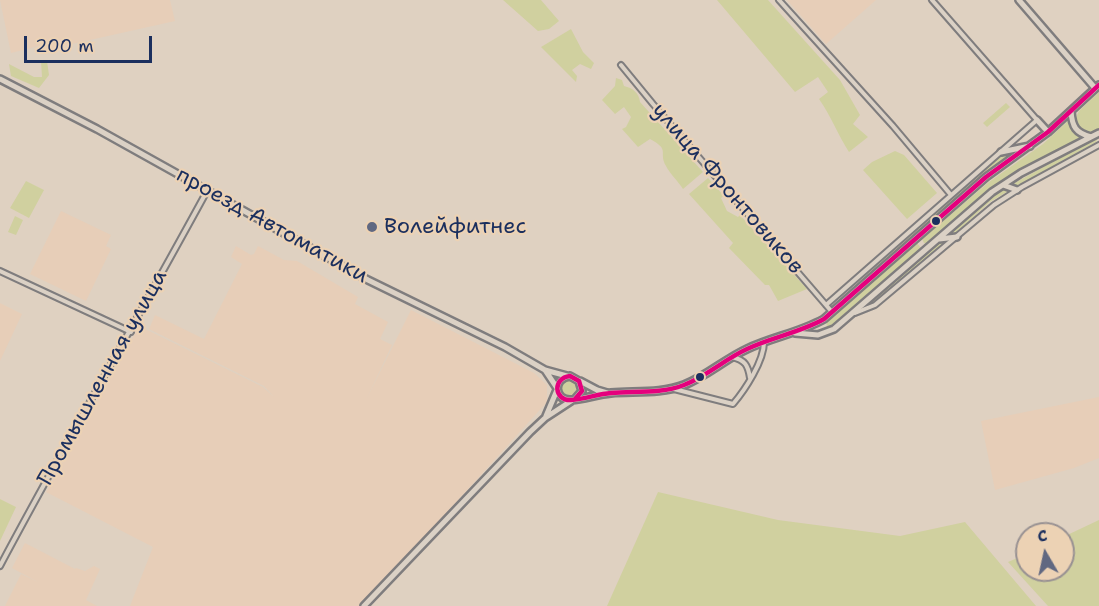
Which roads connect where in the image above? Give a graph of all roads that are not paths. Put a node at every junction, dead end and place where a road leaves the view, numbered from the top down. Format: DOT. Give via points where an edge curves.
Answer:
graph roads {
  1 [pos="779,0"];
  2 [pos="932,0"];
  3 [pos="1019,0"];
  4 [pos="621,65"];
  5 [pos="0,79"];
  6 [pos="1097,87"];
  7 [pos="1071,111"];
  8 [pos="1037,120"];
  9 [pos="1048,132"];
  10 [pos="1099,133"];
  11 [pos="1091,137"];
  12 [pos="1099,145"];
  13 [pos="1031,146"];
  14 [pos="1001,152"];
  15 [pos="1003,185"];
  16 [pos="1017,190"];
  17 [pos="207,191"];
  18 [pos="951,195"];
  19 [pos="918,237"];
  20 [pos="957,237"];
  21 [pos="937,239"];
  22 [pos="927,248"];
  23 [pos="0,271"];
  24 [pos="848,287"];
  25 [pos="849,298"];
  26 [pos="826,305"];
  27 [pos="832,312"];
  28 [pos="854,313"];
  29 [pos="824,319"];
  30 [pos="831,331"];
  31 [pos="131,332"];
  32 [pos="794,333"];
  33 [pos="764,342"];
  34 [pos="732,357"];
  35 [pos="545,370"];
  36 [pos="567,376"];
  37 [pos="750,378"];
  38 [pos="579,381"];
  39 [pos="557,389"];
  40 [pos="672,389"];
  41 [pos="609,393"];
  42 [pos="574,400"];
  43 [pos="545,418"];
  44 [pos="0,566"];
  45 [pos="364,606"];
  1 -- 18 [label="street"];
  2 -- 8 [label="street"];
  3 -- 6 [label="main road"];
  4 -- 26 [label="street, улица Фронтовиков"];
  5 -- 17 [label="main road, проезд Автоматики"];
  6 -- 7 [label="main road"];
  7 -- 9 [label="main road"];
  7 -- 11 [label="main road" via="1072,124 1079,134"];
  8 -- 9 [label="main road"];
  8 -- 14 [label="street"];
  9 -- 13 [label="main road"];
  10 -- 11 [label="main road"];
  11 -- 15 [label="main road"];
  12 -- 16 [label="street"];
  13 -- 14 [label="main road"];
  13 -- 19 [label="main road" via="987,177"];
  14 -- 18 [label="street"];
  15 -- 16 [label="main road"];
  15 -- 21 [label="main road"];
  16 -- 20 [label="street"];
  17 -- 31 [label="street, Промышленная улица"];
  17 -- 35 [label="main road, проезд Автоматики" via="342,266"];
  18 -- 24 [label="street"];
  19 -- 22 [label="main road"];
  19 -- 25 [label="main road"];
  20 -- 21 [label="main road"];
  20 -- 28 [label="street" via="875,305"];
  21 -- 22 [label="main road"];
  22 -- 28 [label="main road"];
  23 -- 31 [label="street"];
  24 -- 25 [label="street"];
  24 -- 26 [label="street"];
  25 -- 27 [label="main road"];
  26 -- 27 [label="street, улица Фронтовиков"];
  27 -- 29 [label="main road"];
  28 -- 30 [label="main road"];
  29 -- 30 [label="main road"];
  29 -- 32 [label="main road"];
  30 -- 32 [label="main road" via="818,335"];
  31 -- 44 [label="street, Промышленная улица"];
  32 -- 33 [label="main road"];
  33 -- 34 [label="main road"];
  33 -- 37 [label="street"];
  34 -- 37 [label="street" via="747,364"];
  34 -- 40 [label="main road"];
  35 -- 36 [label="main road, проезд Автоматики"];
  35 -- 39 [label="main road, проезд Автоматики"];
  36 -- 38 [label="main road"];
  36 -- 39 [label="main road" via="560,380"];
  37 -- 40 [label="street" via="734,404"];
  38 -- 41 [label="main road"];
  38 -- 42 [label="main road" via="582,391"];
  39 -- 42 [label="main road" via="561,397"];
  39 -- 43 [label="main road"];
  40 -- 41 [label="main road"];
  41 -- 42 [label="main road"];
  42 -- 43 [label="main road"];
  43 -- 45 [label="main road"];
}
